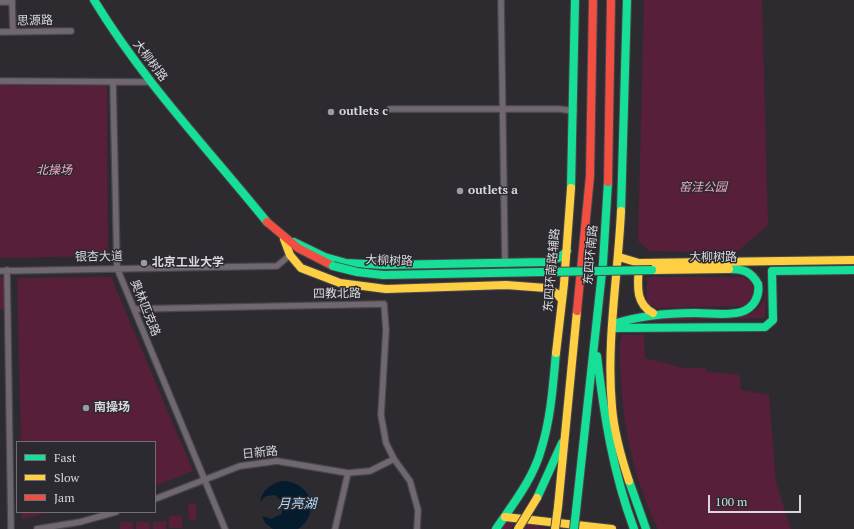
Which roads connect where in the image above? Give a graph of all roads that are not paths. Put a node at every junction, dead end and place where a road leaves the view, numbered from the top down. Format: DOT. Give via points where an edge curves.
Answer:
graph roads {
  1 [pos="94,0"];
  2 [pos="501,0"];
  3 [pos="575,0"];
  4 [pos="594,0"];
  5 [pos="611,0"];
  6 [pos="627,0"];
  7 [pos="12,1"];
  8 [pos="0,2"];
  9 [pos="71,31"];
  10 [pos="0,32"];
  11 [pos="13,32"];
  12 [pos="0,81"];
  13 [pos="113,82"];
  14 [pos="150,82"];
  15 [pos="390,109"];
  16 [pos="503,110"];
  17 [pos="574,111"];
  18 [pos="284,239"];
  19 [pos="567,250"];
  20 [pos="290,255"];
  21 [pos="619,257"];
  22 [pos="854,260"];
  23 [pos="771,262"];
  24 [pos="639,263"];
  25 [pos="505,264"];
  26 [pos="117,268"];
  27 [pos="7,270"];
  28 [pos="854,270"];
  29 [pos="0,271"];
  30 [pos="772,272"];
  31 [pos="506,285"];
  32 [pos="562,300"];
  33 [pos="134,309"];
  34 [pos="653,313"];
  35 [pos="614,326"];
  36 [pos="595,335"];
  37 [pos="565,436"];
  38 [pos="394,459"];
  39 [pos="348,473"];
  40 [pos="204,479"];
  41 [pos="156,499"];
  42 [pos="112,513"];
  43 [pos="505,517"];
  44 [pos="11,529"];
  45 [pos="37,529"];
  46 [pos="225,529"];
  47 [pos="335,529"];
  48 [pos="417,529"];
  49 [pos="496,529"];
  50 [pos="518,529"];
  51 [pos="555,529"];
  52 [pos="574,529"];
  53 [pos="612,529"];
  54 [pos="634,529"];
  55 [pos="646,529"];
  1 -- 14 [label="main road, 大柳树路"];
  2 -- 16 [label="street"];
  3 -- 17 [label="main road, 东四环南路辅路"];
  4 -- 37 [label="main road, 东四环南路" via="590,176"];
  5 -- 36 [label="main road, 东四环南路" via="608,177 603,263"];
  6 -- 21 [label="main road" via="627,79"];
  7 -- 8 [label="street"];
  7 -- 11 [label="street"];
  9 -- 11 [label="street, 思源路"];
  10 -- 11 [label="street, 思源路"];
  12 -- 13 [label="street"];
  13 -- 14 [label="street"];
  13 -- 26 [label="street, 奥林匹克路"];
  14 -- 18 [label="main road, 大柳树路"];
  15 -- 16 [label="street"];
  16 -- 17 [label="street"];
  16 -- 25 [label="street"];
  17 -- 19 [label="main road, 东四环南路辅路"];
  18 -- 20 [label="main road"];
  18 -- 25 [label="main road" via="346,263 384,266"];
  18 -- 34 [label="main road, 大柳树路, bridge" via="333,266 383,275 741,269 748,271 757,280 760,292 752,308 736,313"];
  19 -- 25 [label="main road" via="559,258 546,262"];
  19 -- 32 [label="main road, 东四环南路辅路"];
  20 -- 26 [label="street, 银杏大道" via="277,266"];
  20 -- 31 [label="main road" via="301,268 340,283 386,289"];
  21 -- 24 [label="main road, 大柳树路"];
  21 -- 35 [label="main road"];
  22 -- 23 [label="main road, 大柳树路"];
  23 -- 24 [label="main road, 大柳树路"];
  23 -- 30 [label="main road"];
  24 -- 34 [label="main road" via="640,301 647,311"];
  25 -- 31 [label="main road" via="508,267 509,282"];
  26 -- 27 [label="street, 银杏大道"];
  26 -- 33 [label="street, 奥林匹克路"];
  27 -- 29 [label="street, 银杏大道"];
  27 -- 44 [label="street"];
  28 -- 30 [label="main road"];
  30 -- 35 [label="main road" via="773,320 765,327"];
  31 -- 32 [label="main road" via="546,288"];
  32 -- 43 [label="main road, 东四环南路辅路" via="549,418 541,451 524,488"];
  33 -- 38 [label="street, 四教北路" via="384,304 386,330 381,415 386,443"];
  33 -- 40 [label="street, 奥林匹克路"];
  34 -- 35 [label="main road" via="627,318"];
  35 -- 55 [label="main road" via="611,362 612,408 625,470"];
  36 -- 52 [label="main road, 东四环南路, bridge"];
  36 -- 54 [label="main road" via="607,431"];
  37 -- 50 [label="main road, bridge" via="537,498"];
  37 -- 51 [label="main road, 东四环南路, bridge"];
  38 -- 39 [label="street, 日新路" via="370,470"];
  38 -- 48 [label="street" via="410,482 418,510"];
  39 -- 40 [label="street, 日新路" via="277,461 240,466"];
  39 -- 47 [label="street"];
  40 -- 41 [label="street, 日新路"];
  40 -- 46 [label="street, 奥林匹克路"];
  42 -- 45 [label="street" via="80,522"];
  43 -- 49 [label="main road, 东四环南路辅路"];
  43 -- 53 [label="main road"];
}
